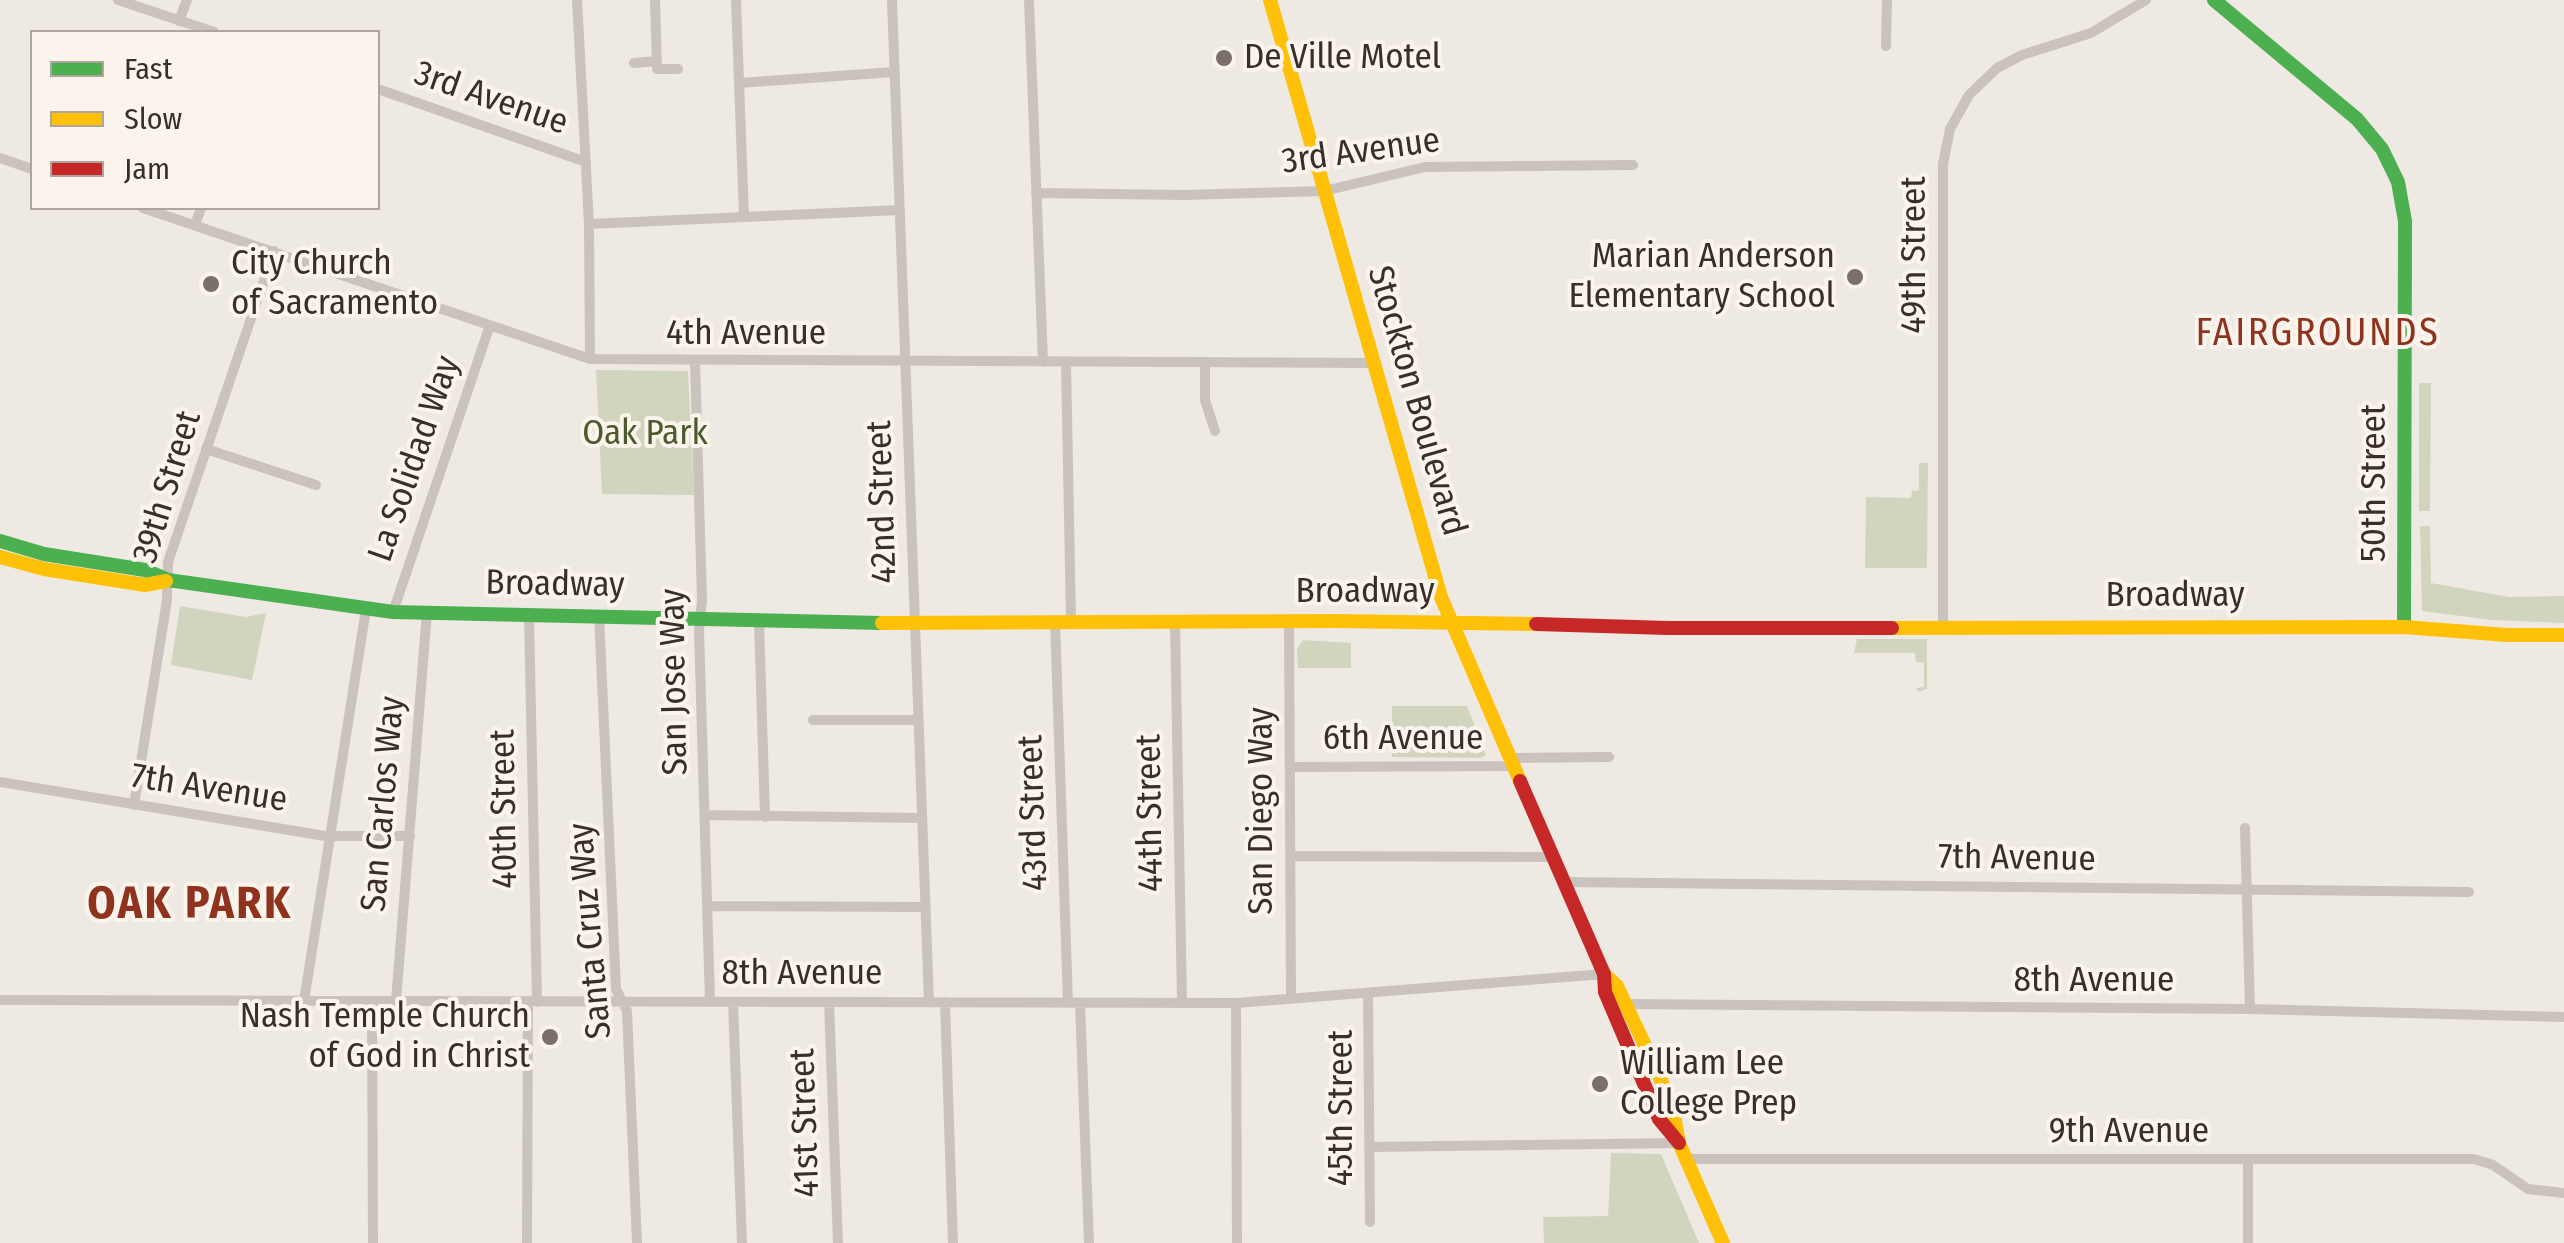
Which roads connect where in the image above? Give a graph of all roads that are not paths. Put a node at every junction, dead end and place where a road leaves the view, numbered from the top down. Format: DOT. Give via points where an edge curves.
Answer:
graph roads {
  1 [pos="118,0"];
  2 [pos="186,0"];
  3 [pos="578,0"];
  4 [pos="656,0"];
  5 [pos="736,0"];
  6 [pos="892,0"];
  7 [pos="1029,0"];
  8 [pos="1270,0"];
  9 [pos="1886,0"];
  10 [pos="2146,0"];
  11 [pos="2214,0"];
  12 [pos="179,20"];
  13 [pos="208,30"];
  14 [pos="1886,46"];
  15 [pos="657,61"];
  16 [pos="634,62"];
  17 [pos="678,70"];
  18 [pos="894,72"];
  19 [pos="739,83"];
  20 [pos="380,90"];
  21 [pos="0,159"];
  22 [pos="586,162"];
  23 [pos="1632,165"];
  24 [pos="30,169"];
  25 [pos="1324,191"];
  26 [pos="1036,192"];
  27 [pos="149,210"];
  28 [pos="200,210"];
  29 [pos="900,210"];
  30 [pos="744,217"];
  31 [pos="589,224"];
  32 [pos="195,225"];
  33 [pos="274,252"];
  34 [pos="490,325"];
  35 [pos="590,359"];
  36 [pos="695,361"];
  37 [pos="905,362"];
  38 [pos="1043,362"];
  39 [pos="1066,362"];
  40 [pos="1205,363"];
  41 [pos="1374,363"];
  42 [pos="1215,431"];
  43 [pos="206,449"];
  44 [pos="316,485"];
  45 [pos="0,542"];
  46 [pos="0,558"];
  47 [pos="168,580"];
  48 [pos="366,609"];
  49 [pos="393,612"];
  50 [pos="427,612"];
  51 [pos="529,615"];
  52 [pos="599,615"];
  53 [pos="700,619"];
  54 [pos="760,620"];
  55 [pos="1055,621"];
  56 [pos="1072,621"];
  57 [pos="1175,621"];
  58 [pos="1289,622"];
  59 [pos="1452,622"];
  60 [pos="916,624"];
  61 [pos="1943,626"];
  62 [pos="2404,626"];
  63 [pos="2564,635"];
  64 [pos="813,720"];
  65 [pos="918,720"];
  66 [pos="1609,757"];
  67 [pos="1514,762"];
  68 [pos="1290,766"];
  69 [pos="0,782"];
  70 [pos="134,804"];
  71 [pos="705,814"];
  72 [pos="765,817"];
  73 [pos="922,818"];
  74 [pos="2246,828"];
  75 [pos="332,836"];
  76 [pos="410,836"];
  77 [pos="1290,856"];
  78 [pos="1553,857"];
  79 [pos="1564,882"];
  80 [pos="2245,888"];
  81 [pos="2469,892"];
  82 [pos="708,906"];
  83 [pos="925,907"];
  84 [pos="1604,974"];
  85 [pos="1368,994"];
  86 [pos="0,1000"];
  87 [pos="304,1000"];
  88 [pos="1291,1000"];
  89 [pos="372,1001"];
  90 [pos="396,1001"];
  91 [pos="533,1001"];
  92 [pos="621,1001"];
  93 [pos="710,1002"];
  94 [pos="733,1002"];
  95 [pos="830,1002"];
  96 [pos="929,1002"];
  97 [pos="945,1002"];
  98 [pos="1074,1003"];
  99 [pos="1182,1003"];
  100 [pos="1236,1004"];
  101 [pos="1624,1004"];
  102 [pos="2250,1009"];
  103 [pos="2564,1016"];
  104 [pos="1679,1143"];
  105 [pos="1369,1148"];
  106 [pos="1686,1159"];
  107 [pos="2248,1159"];
  108 [pos="2564,1192"];
  109 [pos="1370,1222"];
  110 [pos="373,1243"];
  111 [pos="527,1243"];
  112 [pos="637,1243"];
  113 [pos="742,1243"];
  114 [pos="838,1243"];
  115 [pos="954,1243"];
  116 [pos="1089,1243"];
  117 [pos="1237,1243"];
  118 [pos="1723,1243"];
  119 [pos="2248,1243"];
  1 -- 12 [label="street"];
  2 -- 12 [label="street"];
  3 -- 22 [label="street"];
  4 -- 15 [label="street"];
  5 -- 19 [label="street"];
  6 -- 18 [label="street, 42nd Street"];
  7 -- 26 [label="street"];
  8 -- 25 [label="main road, Stockton Boulevard"];
  9 -- 14 [label="street"];
  10 -- 61 [label="street, 49th Street" via="2091,33 1997,68 1969,95 1950,129 1943,164"];
  11 -- 62 [label="main road, 50th Street" via="2357,119 2398,182 2405,221"];
  12 -- 13 [label="street"];
  15 -- 16 [label="street"];
  15 -- 17 [label="street" via="657,69"];
  18 -- 19 [label="street"];
  18 -- 29 [label="street, 42nd Street"];
  19 -- 30 [label="street"];
  20 -- 22 [label="street, 3rd Avenue"];
  21 -- 24 [label="street"];
  22 -- 31 [label="street"];
  23 -- 25 [label="street, 3rd Avenue" via="1425,167"];
  25 -- 26 [label="street, 3rd Avenue"];
  25 -- 41 [label="main road, Stockton Boulevard"];
  26 -- 38 [label="street"];
  27 -- 32 [label="street, 4th Avenue"];
  28 -- 32 [label="street"];
  29 -- 30 [label="street"];
  29 -- 37 [label="street, 42nd Street"];
  30 -- 31 [label="street"];
  31 -- 35 [label="street"];
  32 -- 33 [label="street, 4th Avenue"];
  33 -- 34 [label="street, 4th Avenue"];
  33 -- 43 [label="street, 39th Street"];
  34 -- 35 [label="street, 4th Avenue"];
  34 -- 49 [label="street, La Solidad Way"];
  35 -- 36 [label="street, 4th Avenue"];
  36 -- 37 [label="street, 4th Avenue"];
  36 -- 53 [label="street, San Jose Way"];
  37 -- 38 [label="street, 4th Avenue"];
  37 -- 60 [label="street, 42nd Street"];
  38 -- 39 [label="street, 4th Avenue"];
  39 -- 40 [label="street, 4th Avenue"];
  39 -- 56 [label="street"];
  40 -- 41 [label="street, 4th Avenue"];
  40 -- 42 [label="street"];
  41 -- 59 [label="main road, Stockton Boulevard"];
  43 -- 44 [label="street"];
  43 -- 47 [label="street, 39th Street" via="168,562"];
  45 -- 47 [label="main road, Broadway"];
  46 -- 47 [label="main road, Broadway" via="144,585"];
  47 -- 48 [label="main road, Broadway"];
  47 -- 70 [label="street, 39th Street"];
  48 -- 49 [label="main road, Broadway"];
  48 -- 75 [label="street, La Solidad Way"];
  49 -- 50 [label="main road, Broadway"];
  50 -- 51 [label="main road, Broadway"];
  50 -- 76 [label="street, San Carlos Way"];
  51 -- 52 [label="main road, Broadway"];
  51 -- 91 [label="street, 40th Street"];
  52 -- 53 [label="main road, Broadway"];
  52 -- 92 [label="street, Santa Cruz Way"];
  53 -- 54 [label="main road, Broadway"];
  53 -- 71 [label="street, San Jose Way"];
  54 -- 60 [label="main road, Broadway"];
  54 -- 72 [label="street"];
  55 -- 56 [label="main road, Broadway"];
  55 -- 60 [label="main road, Broadway"];
  55 -- 98 [label="street, 43rd Street"];
  56 -- 57 [label="main road, Broadway"];
  57 -- 58 [label="main road, Broadway"];
  57 -- 99 [label="street, 44th Street"];
  58 -- 59 [label="main road, Broadway"];
  58 -- 68 [label="street, San Diego Way"];
  59 -- 61 [label="main road, Broadway"];
  59 -- 67 [label="main road, Stockton Boulevard"];
  60 -- 65 [label="street, 42nd Street"];
  61 -- 62 [label="main road, Broadway"];
  62 -- 63 [label="main road, Broadway"];
  64 -- 65 [label="street"];
  65 -- 73 [label="street, 42nd Street"];
  66 -- 67 [label="street, 6th Avenue"];
  67 -- 68 [label="street, 6th Avenue"];
  67 -- 78 [label="main road, Stockton Boulevard"];
  68 -- 77 [label="street, San Diego Way"];
  69 -- 70 [label="street, 7th Avenue"];
  70 -- 75 [label="street, 7th Avenue"];
  71 -- 72 [label="street"];
  71 -- 82 [label="street, San Jose Way"];
  72 -- 73 [label="street"];
  73 -- 83 [label="street, 42nd Street"];
  74 -- 80 [label="street"];
  75 -- 76 [label="street, 7th Avenue"];
  75 -- 87 [label="street, La Solidad Way"];
  76 -- 90 [label="street, San Carlos Way"];
  77 -- 78 [label="street"];
  77 -- 88 [label="street, San Diego Way"];
  78 -- 79 [label="main road, Stockton Boulevard"];
  79 -- 80 [label="street, 7th Avenue"];
  79 -- 84 [label="main road, Stockton Boulevard"];
  80 -- 81 [label="street, 7th Avenue"];
  80 -- 102 [label="street"];
  82 -- 83 [label="street"];
  82 -- 93 [label="street, San Jose Way"];
  83 -- 96 [label="street, 42nd Street"];
  84 -- 85 [label="street, 8th Avenue"];
  84 -- 101 [label="main road, Stockton Boulevard"];
  84 -- 104 [label="main road, Stockton Boulevard" via="1605,992 1659,1119"];
  85 -- 88 [label="street, 8th Avenue"];
  85 -- 105 [label="street, 45th Street"];
  86 -- 87 [label="street, 8th Avenue"];
  87 -- 89 [label="street, 8th Avenue"];
  88 -- 100 [label="street, 8th Avenue"];
  89 -- 90 [label="street, 8th Avenue"];
  89 -- 110 [label="street"];
  90 -- 91 [label="street, 8th Avenue"];
  91 -- 92 [label="street, 8th Avenue"];
  91 -- 111 [label="street, 40th Street"];
  92 -- 93 [label="street, 8th Avenue"];
  92 -- 112 [label="street, Santa Cruz Way"];
  93 -- 94 [label="street, 8th Avenue"];
  94 -- 95 [label="street, 8th Avenue"];
  94 -- 113 [label="street"];
  95 -- 96 [label="street, 8th Avenue"];
  95 -- 114 [label="street, 41st Street"];
  96 -- 97 [label="street, 8th Avenue"];
  97 -- 98 [label="street, 8th Avenue"];
  97 -- 115 [label="street"];
  98 -- 99 [label="street, 8th Avenue"];
  98 -- 116 [label="street, 43rd Street"];
  99 -- 100 [label="street, 8th Avenue"];
  100 -- 117 [label="street"];
  101 -- 102 [label="street, 8th Avenue"];
  101 -- 104 [label="main road, Stockton Boulevard" via="1673,1109"];
  102 -- 103 [label="street, 8th Avenue"];
  104 -- 105 [label="street"];
  104 -- 106 [label="main road, Stockton Boulevard"];
  105 -- 109 [label="street, 45th Street"];
  106 -- 107 [label="street, 9th Avenue"];
  106 -- 118 [label="main road, Stockton Boulevard"];
  107 -- 108 [label="street, 9th Avenue" via="2474,1159 2528,1189"];
  107 -- 119 [label="street"];
}
